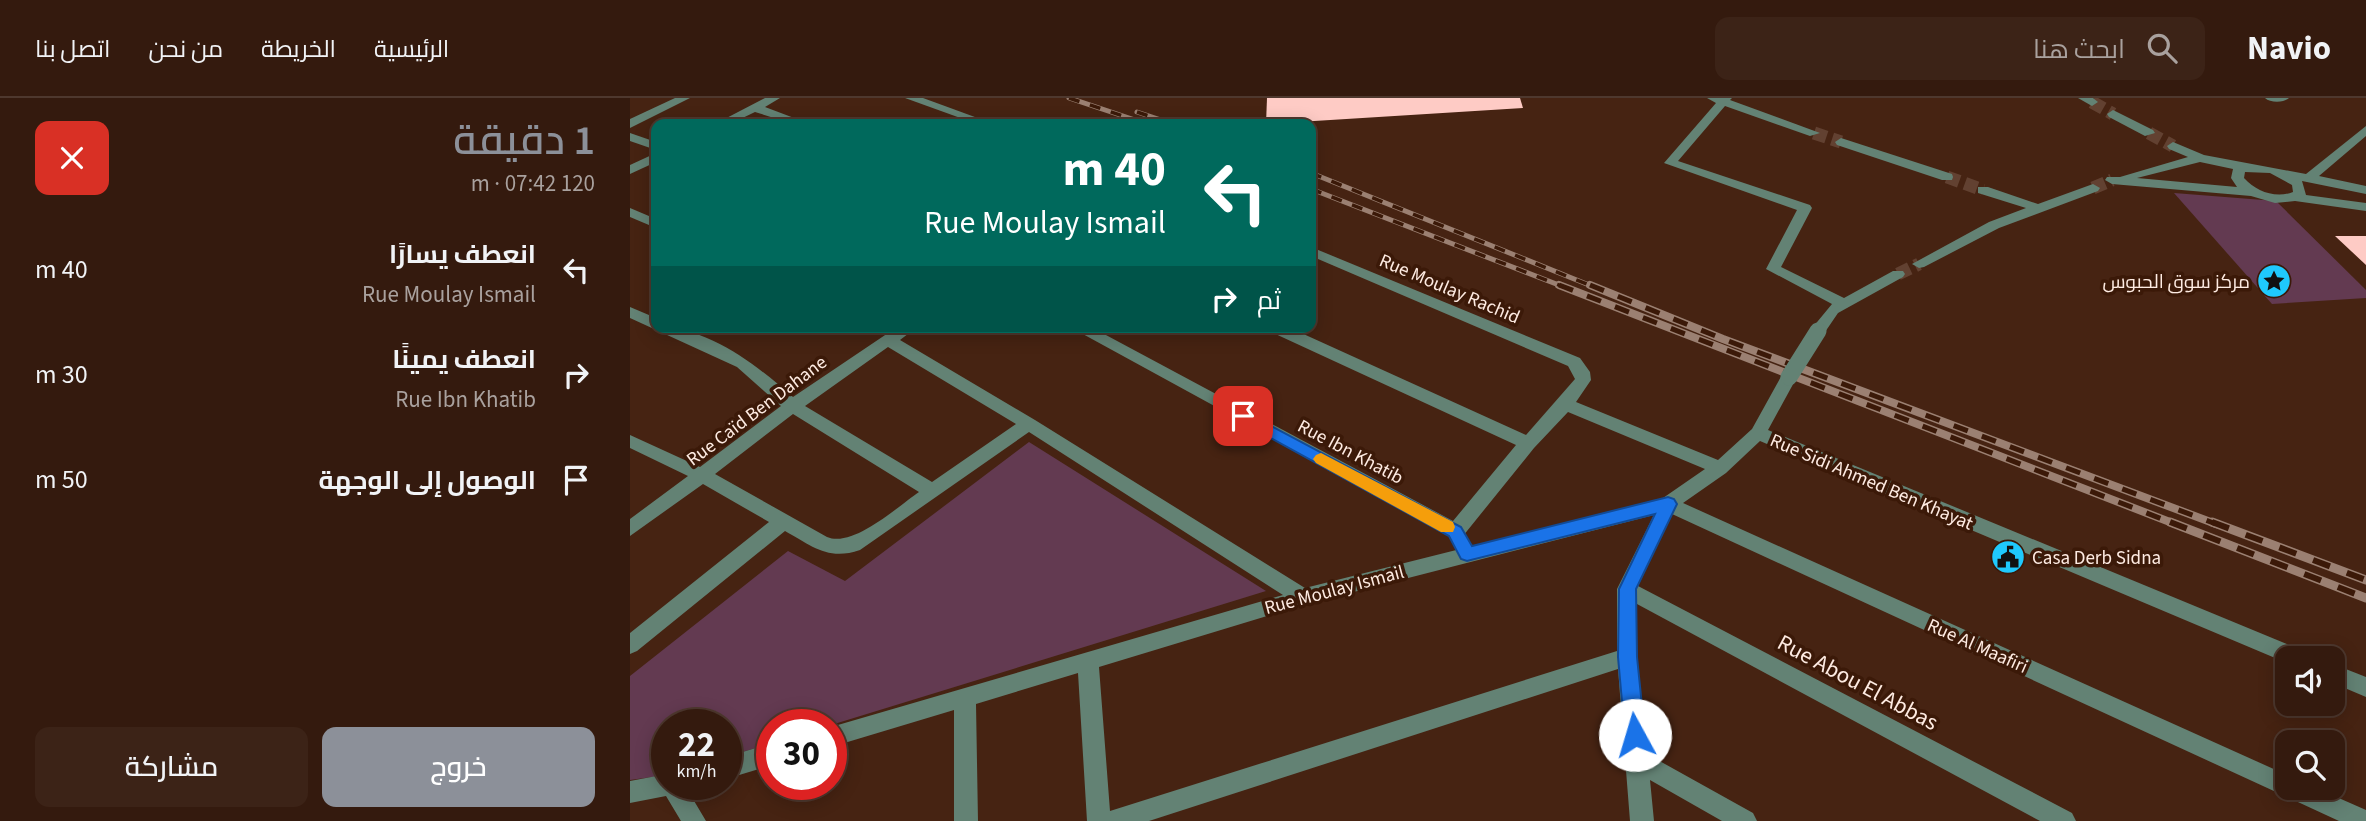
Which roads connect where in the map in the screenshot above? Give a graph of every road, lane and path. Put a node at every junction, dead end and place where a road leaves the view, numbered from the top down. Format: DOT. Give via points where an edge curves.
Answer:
graph roads {
  1 [pos="684,98"];
  2 [pos="774,98"];
  3 [pos="911,98"];
  4 [pos="2271,98"];
  5 [pos="2283,98"];
  6 [pos="1720,99"];
  7 [pos="755,108"];
  8 [pos="2113,114"];
  9 [pos="732,119"];
  10 [pos="789,119"];
  11 [pos="973,119"];
  12 [pos="630,124"];
  13 [pos="2366,130"];
  14 [pos="1815,133"];
  15 [pos="2149,133"];
  16 [pos="630,137"];
  17 [pos="1841,142"];
  18 [pos="651,144"];
  19 [pos="2173,146"];
  20 [pos="2200,158"];
  21 [pos="651,160"];
  22 [pos="2245,167"];
  23 [pos="630,170"];
  24 [pos="2284,174"];
  25 [pos="1947,177"];
  26 [pos="2309,178"];
  27 [pos="2093,188"];
  28 [pos="1983,190"];
  29 [pos="2366,190"];
  30 [pos="2254,192"];
  31 [pos="2295,197"];
  32 [pos="2366,207"];
  33 [pos="2038,208"];
  34 [pos="630,212"];
  35 [pos="651,222"];
  36 [pos="1316,253"];
  37 [pos="1919,264"];
  38 [pos="1898,274"];
  39 [pos="1838,307"];
  40 [pos="630,312"];
  41 [pos="651,322"];
  42 [pos="677,333"];
  43 [pos="898,333"];
  44 [pos="1089,333"];
  45 [pos="1286,333"];
  46 [pos="888,340"];
  47 [pos="1565,404"];
  48 [pos="792,405"];
  49 [pos="1029,424"];
  50 [pos="1758,433"];
  51 [pos="1528,443"];
  52 [pos="634,447"];
  53 [pos="1720,468"];
  54 [pos="703,476"];
  55 [pos="932,491"];
  56 [pos="1668,504"];
  57 [pos="783,522"];
  58 [pos="630,529"];
  59 [pos="1455,531"];
  60 [pos="1467,554"];
  61 [pos="1628,589"];
  62 [pos="1303,597"];
  63 [pos="630,645"];
  64 [pos="2275,649"];
  65 [pos="1628,657"];
  66 [pos="1088,660"];
  67 [pos="2345,678"];
  68 [pos="2366,687"];
  69 [pos="965,697"];
  70 [pos="847,732"];
  71 [pos="1638,761"];
  72 [pos="2275,781"];
  73 [pos="651,788"];
  74 [pos="630,792"];
  75 [pos="681,800"];
  76 [pos="2318,800"];
  77 [pos="1637,819"];
  78 [pos="694,821"];
  79 [pos="966,821"];
  80 [pos="1099,821"];
  81 [pos="1114,821"];
  82 [pos="1745,821"];
  83 [pos="2064,821"];
  84 [pos="2365,821"];
  1 -- 12 [label="street"];
  2 -- 7 [label="street"];
  3 -- 11 [label="street"];
  4 -- 5 [label="street"];
  6 -- 14 [label="street"];
  6 -- 39 [label="street" via="1670,163 1805,208 1773,269"];
  7 -- 9 [label="street"];
  7 -- 10 [label="street"];
  8 -- 15 [label="street"];
  13 -- 26 [label="street"];
  16 -- 18 [label="street"];
  17 -- 25 [label="street"];
  19 -- 20 [label="street"];
  20 -- 22 [label="street"];
  20 -- 30 [label="street" via="2112,180"];
  21 -- 23 [label="street"];
  22 -- 24 [label="street"];
  22 -- 30 [label="street" via="2237,178"];
  24 -- 26 [label="street"];
  24 -- 31 [label="street" via="2301,189"];
  26 -- 29 [label="street"];
  27 -- 33 [label="street"];
  28 -- 33 [label="street"];
  30 -- 31 [label="street"];
  31 -- 32 [label="street"];
  33 -- 37 [label="street"];
  34 -- 35 [label="street"];
  36 -- 47 [label="street, Rue Moulay Rachid" via="1574,362 1583,380"];
  38 -- 39 [label="street"];
  39 -- 50 [label="street, Rue Moulay Ismail, bridge" via="1775,399"];
  40 -- 41 [label="street"];
  42 -- 48 [label="street" via="743,363"];
  43 -- 46 [label="street, Rue Caïd Ben Dahane"];
  44 -- 59 [label="street, Rue Ibn Khatib"];
  45 -- 51 [label="street"];
  46 -- 48 [label="street, Rue Caïd Ben Dahane"];
  46 -- 49 [label="street"];
  47 -- 51 [label="street"];
  47 -- 53 [label="street"];
  48 -- 54 [label="street, Rue Caïd Ben Dahane"];
  48 -- 55 [label="street"];
  49 -- 55 [label="street"];
  49 -- 62 [label="street"];
  50 -- 53 [label="street, Rue Moulay Ismail"];
  50 -- 64 [label="street, Rue Sidi Ahmed Ben Khayat"];
  51 -- 59 [label="street"];
  52 -- 54 [label="street"];
  53 -- 56 [label="street, Rue Moulay Ismail"];
  54 -- 57 [label="street"];
  54 -- 58 [label="street, Rue Caïd Ben Dahane"];
  55 -- 57 [label="street" via="844,549 832,548"];
  56 -- 60 [label="street, Rue Moulay Ismail"];
  56 -- 61 [label="street"];
  56 -- 72 [label="street, Rue Al Maafiri"];
  57 -- 63 [label="street"];
  59 -- 60 [label="street"];
  60 -- 62 [label="street, Rue Moulay Ismail"];
  61 -- 65 [label="street"];
  61 -- 83 [label="street, Rue Abou El Abbas"];
  62 -- 66 [label="street, Rue Moulay Ismail"];
  65 -- 71 [label="street"];
  65 -- 81 [label="street"];
  66 -- 69 [label="street, Rue Moulay Ismail"];
  66 -- 80 [label="street"];
  67 -- 68 [label="street"];
  69 -- 70 [label="street, Rue Moulay Ismail"];
  69 -- 79 [label="street"];
  71 -- 77 [label="street"];
  71 -- 82 [label="street"];
  73 -- 74 [label="street"];
  75 -- 78 [label="street"];
  76 -- 84 [label="street, Rue Al Maafiri"];
}
